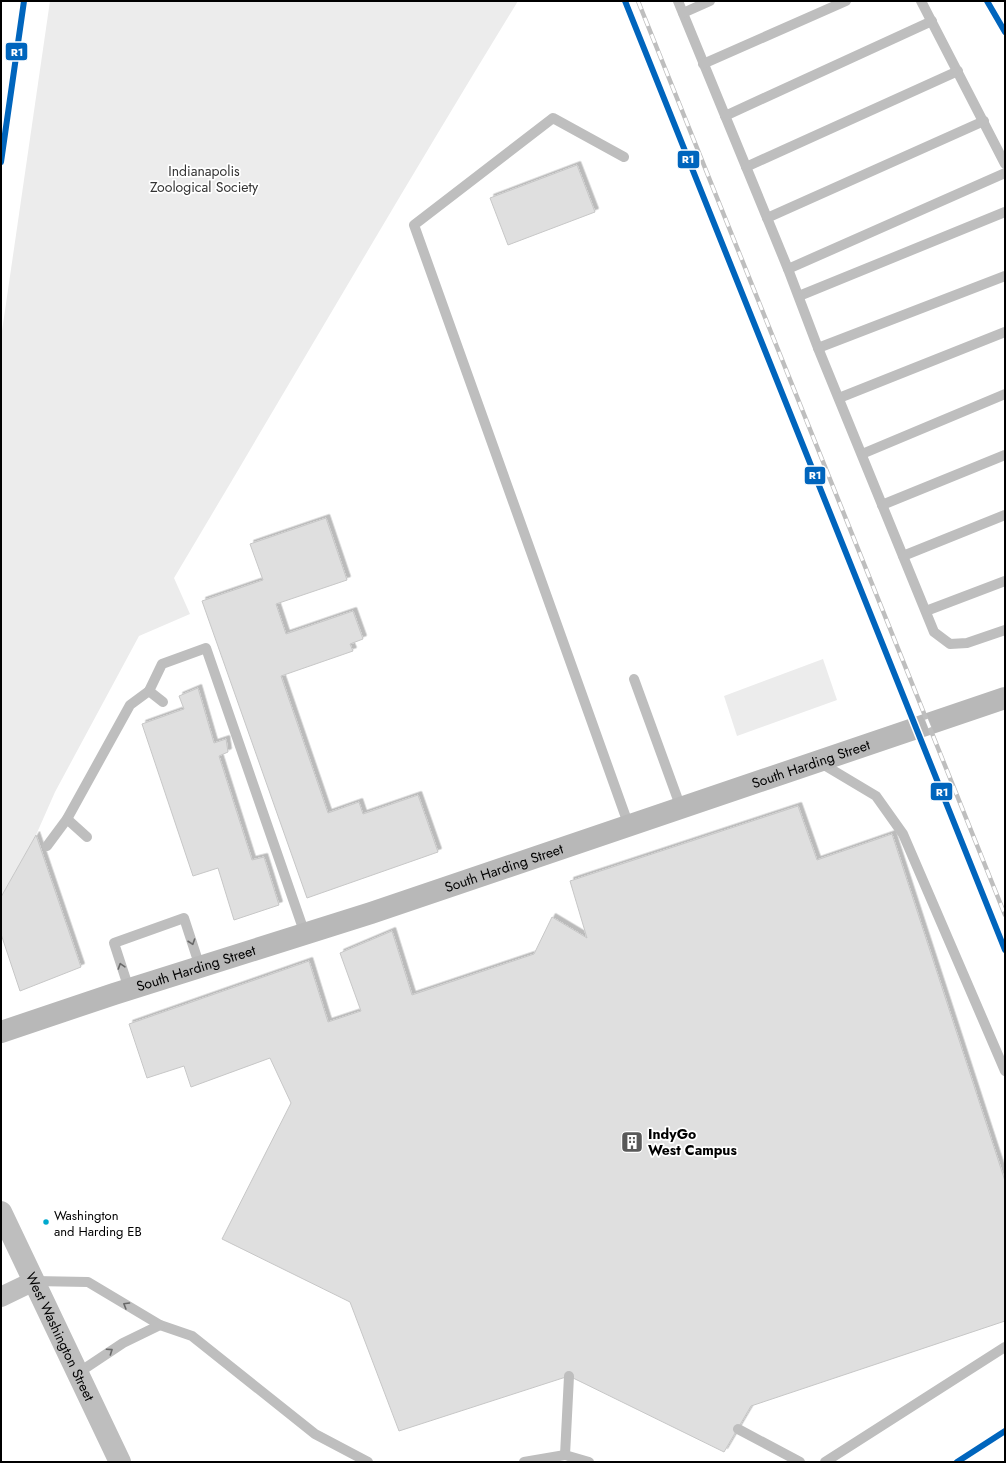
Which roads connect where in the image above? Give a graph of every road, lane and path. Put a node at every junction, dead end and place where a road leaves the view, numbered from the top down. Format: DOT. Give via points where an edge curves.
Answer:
graph roads {
  1 [pos="678,1"];
  2 [pos="710,1"];
  3 [pos="846,1"];
  4 [pos="921,1"];
  5 [pos="683,13"];
  6 [pos="932,21"];
  7 [pos="704,64"];
  8 [pos="958,72"];
  9 [pos="725,116"];
  10 [pos="984,122"];
  11 [pos="624,157"];
  12 [pos="1005,164"];
  13 [pos="746,167"];
  14 [pos="1005,173"];
  15 [pos="1005,212"];
  16 [pos="767,218"];
  17 [pos="788,269"];
  18 [pos="1005,276"];
  19 [pos="799,296"];
  20 [pos="1005,332"];
  21 [pos="818,348"];
  22 [pos="1005,394"];
  23 [pos="839,398"];
  24 [pos="862,454"];
  25 [pos="1005,454"];
  26 [pos="882,505"];
  27 [pos="1005,515"];
  28 [pos="903,556"];
  29 [pos="1005,581"];
  30 [pos="926,612"];
  31 [pos="1005,630"];
  32 [pos="634,679"];
  33 [pos="149,691"];
  34 [pos="1005,698"];
  35 [pos="163,702"];
  36 [pos="819,762"];
  37 [pos="681,808"];
  38 [pos="67,819"];
  39 [pos="629,826"];
  40 [pos="87,837"];
  41 [pos="47,846"];
  42 [pos="305,934"];
  43 [pos="200,967"];
  44 [pos="129,989"];
  45 [pos="1,1032"];
  46 [pos="1005,1071"];
  47 [pos="1,1212"];
  48 [pos="34,1281"];
  49 [pos="1,1297"];
  50 [pos="160,1325"];
  51 [pos="1005,1347"];
  52 [pos="78,1373"];
  53 [pos="568,1376"];
  54 [pos="738,1429"];
  55 [pos="565,1455"];
  56 [pos="120,1462"];
  57 [pos="368,1462"];
  58 [pos="524,1462"];
  59 [pos="589,1462"];
  60 [pos="800,1462"];
  61 [pos="825,1462"];
  1 -- 5 [label="lane"];
  2 -- 5 [label="lane"];
  3 -- 7 [label="lane"];
  4 -- 6 [label="lane"];
  5 -- 7 [label="lane"];
  6 -- 8 [label="lane"];
  6 -- 9 [label="lane"];
  7 -- 9 [label="lane"];
  8 -- 10 [label="lane"];
  8 -- 13 [label="lane"];
  9 -- 13 [label="lane"];
  10 -- 12 [label="lane"];
  10 -- 16 [label="lane"];
  11 -- 39 [label="lane" via="553,118 414,225"];
  13 -- 16 [label="lane"];
  14 -- 17 [label="lane"];
  15 -- 19 [label="lane"];
  16 -- 17 [label="lane"];
  17 -- 19 [label="lane"];
  18 -- 21 [label="lane"];
  19 -- 21 [label="lane"];
  20 -- 23 [label="lane"];
  21 -- 23 [label="lane"];
  22 -- 24 [label="lane"];
  23 -- 24 [label="lane"];
  24 -- 26 [label="lane"];
  25 -- 26 [label="lane"];
  26 -- 28 [label="lane"];
  27 -- 28 [label="lane"];
  28 -- 30 [label="lane"];
  29 -- 30 [label="lane"];
  30 -- 31 [label="lane" via="934,632 950,644 967,643"];
  32 -- 37 [label="lane"];
  33 -- 35 [label="lane"];
  33 -- 38 [label="lane" via="130,705"];
  33 -- 42 [label="lane" via="162,664 206,648"];
  34 -- 36 [label="street, South Harding Street"];
  36 -- 37 [label="street, South Harding Street"];
  36 -- 46 [label="lane" via="876,796 902,834"];
  37 -- 39 [label="street, South Harding Street"];
  38 -- 40 [label="lane"];
  38 -- 41 [label="lane"];
  39 -- 42 [label="street, South Harding Street"];
  42 -- 43 [label="street, South Harding Street"];
  43 -- 44 [label="street, South Harding Street"];
  44 -- 43 [label="lane, one-way" via="114,943 184,918"];
  44 -- 45 [label="street, South Harding Street"];
  47 -- 48 [label="main road, West Washington Street"];
  48 -- 49 [label="street"];
  50 -- 48 [label="lane, one-way" via="88,1282"];
  48 -- 52 [label="main road, West Washington Street"];
  52 -- 50 [label="lane, one-way" via="123,1343"];
  50 -- 57 [label="lane" via="192,1336 315,1434"];
  51 -- 61 [label="lane"];
  52 -- 56 [label="main road, West Washington Street"];
  53 -- 55 [label="lane"];
  54 -- 60 [label="lane"];
  55 -- 58 [label="lane"];
  55 -- 59 [label="lane"];
}
